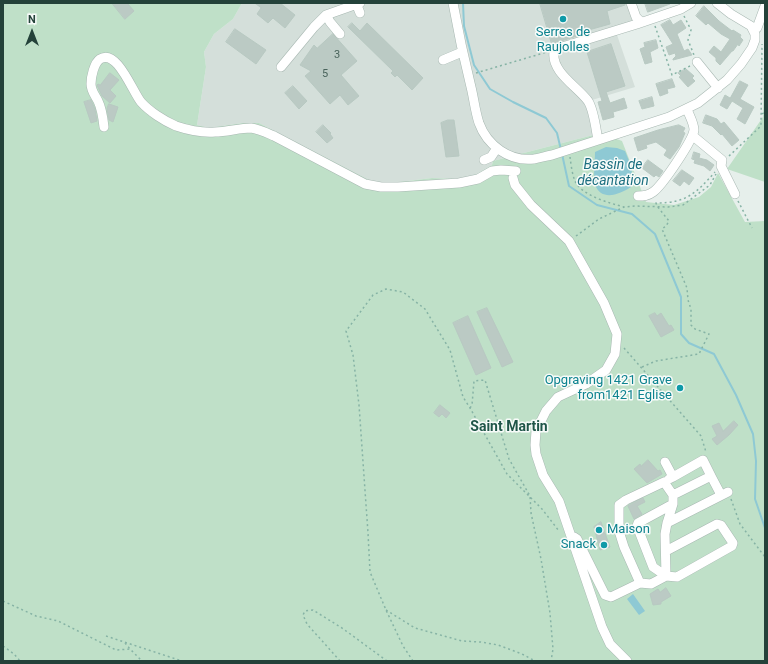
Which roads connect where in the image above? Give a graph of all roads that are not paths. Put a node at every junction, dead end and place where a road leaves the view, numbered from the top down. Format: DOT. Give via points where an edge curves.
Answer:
graph roads {
  1 [pos="453,3"];
  2 [pos="631,3"];
  3 [pos="691,3"];
  4 [pos="717,3"];
  5 [pos="359,6"];
  6 [pos="765,6"];
  7 [pos="326,15"];
  8 [pos="641,22"];
  9 [pos="754,29"];
  10 [pos="340,34"];
  11 [pos="462,52"];
  12 [pos="443,60"];
  13 [pos="697,62"];
  14 [pos="281,67"];
  15 [pos="718,88"];
  16 [pos="686,109"];
  17 [pos="104,127"];
  18 [pos="693,136"];
  19 [pos="598,140"];
  20 [pos="496,148"];
  21 [pos="507,155"];
  22 [pos="520,159"];
  23 [pos="484,160"];
  24 [pos="512,173"];
  25 [pos="735,194"];
  26 [pos="638,196"];
  27 [pos="665,462"];
  28 [pos="711,476"];
  29 [pos="673,477"];
  30 [pos="664,482"];
  31 [pos="673,500"];
  32 [pos="667,523"];
  33 [pos="569,532"];
  34 [pos="666,551"];
  35 [pos="666,576"];
  36 [pos="640,583"];
  37 [pos="627,661"];
  1 -- 11 [label="street"];
  2 -- 8 [label="street" via="636,17"];
  3 -- 8 [label="street"];
  4 -- 9 [label="street"];
  5 -- 7 [label="street"];
  6 -- 9 [label="street" via="757,28"];
  7 -- 10 [label="street"];
  7 -- 14 [label="street"];
  8 -- 19 [label="street" via="559,48 554,52 556,65 588,102"];
  9 -- 15 [label="street" via="755,40 741,64"];
  11 -- 12 [label="street"];
  11 -- 20 [label="street" via="480,123 486,137"];
  13 -- 15 [label="street"];
  15 -- 16 [label="street"];
  16 -- 18 [label="street" via="694,128"];
  16 -- 19 [label="street" via="669,118"];
  17 -- 24 [label="street" via="102,113 90,85 93,72 101,58 116,62 140,102 175,126 214,133 252,128 262,131 366,184 392,187 459,183 478,179 492,171"];
  18 -- 25 [label="street" via="721,163"];
  18 -- 26 [label="street" via="674,167 654,192"];
  19 -- 22 [label="street" via="552,155"];
  20 -- 21 [label="street"];
  20 -- 23 [label="street" via="491,157"];
  21 -- 22 [label="street"];
  21 -- 24 [label="street"];
  22 -- 24 [label="street"];
  24 -- 33 [label="street" via="515,185 531,205 569,241 604,303 617,334 615,354 606,370 586,384 558,397 546,411 536,431 536,454"];
  27 -- 29 [label="street"];
  28 -- 29 [label="street" via="703,460"];
  28 -- 31 [label="street"];
  28 -- 32 [label="street" via="724,493"];
  29 -- 30 [label="street"];
  30 -- 31 [label="street"];
  30 -- 36 [label="street" via="618,505 619,532"];
  31 -- 32 [label="street"];
  31 -- 35 [label="street" via="637,526 654,567"];
  32 -- 34 [label="street"];
  33 -- 36 [label="street" via="577,539 606,595 611,597"];
  33 -- 37 [label="street" via="602,627 610,644"];
  34 -- 35 [label="street"];
  34 -- 35 [label="street" via="717,524 721,525 733,543 732,546 677,577"];
  35 -- 36 [label="street" via="651,584"];
}
